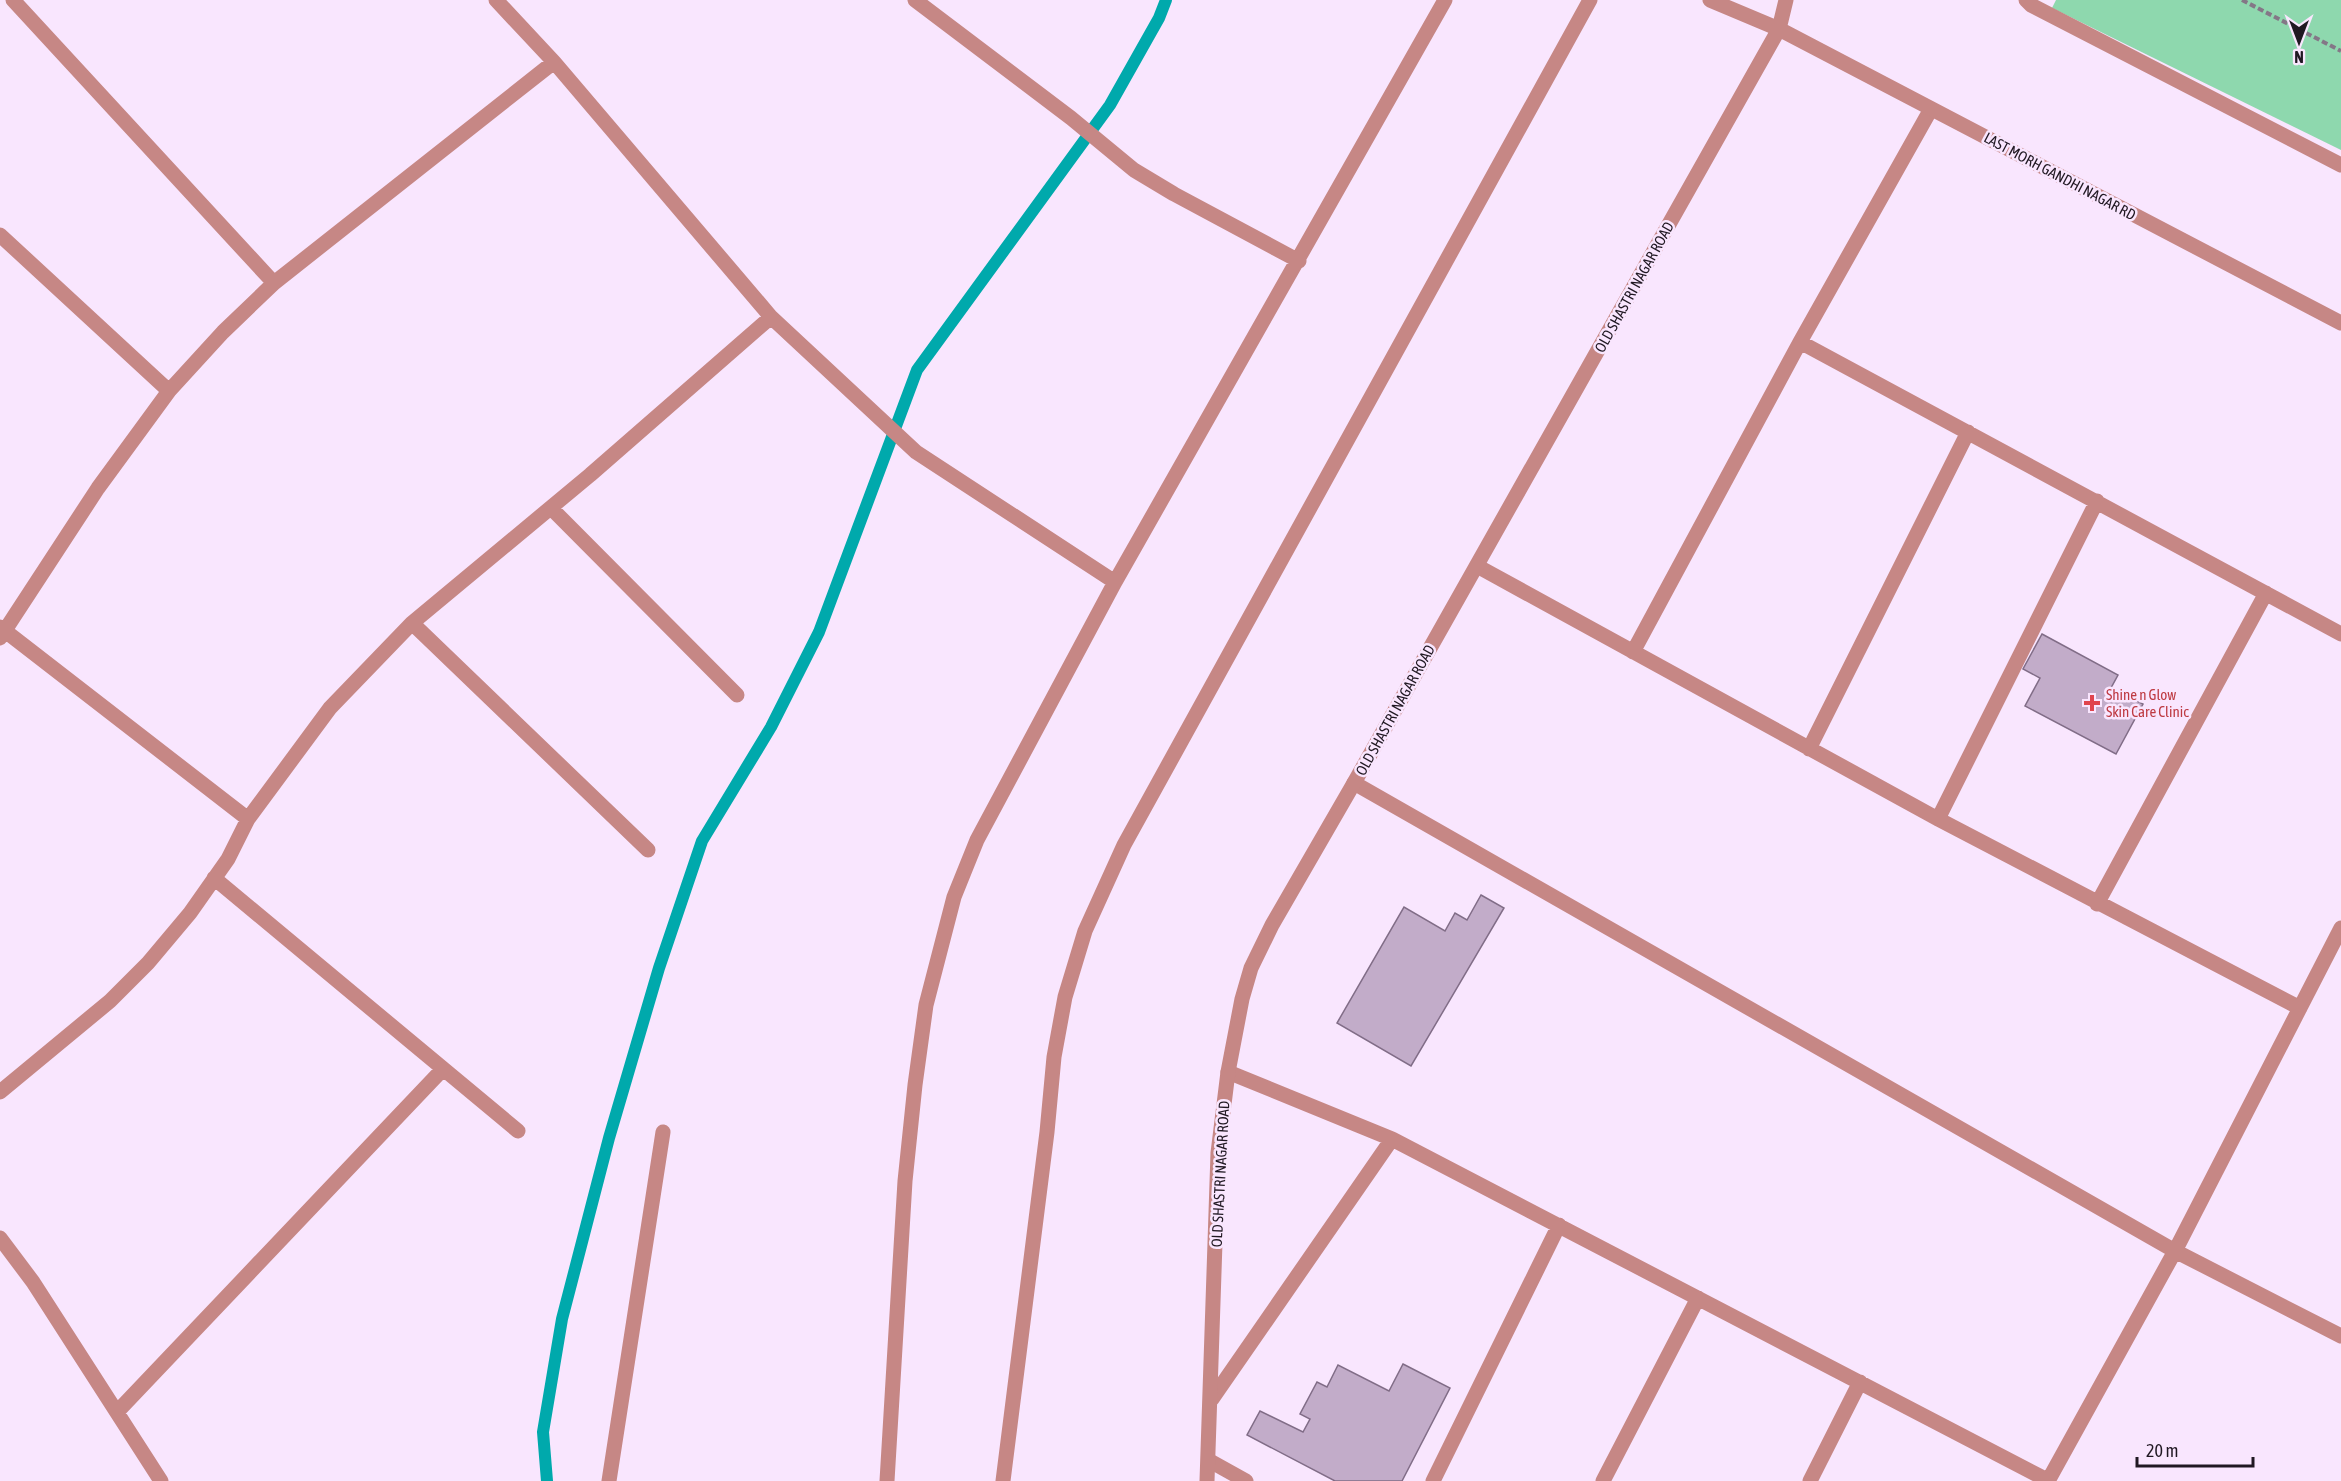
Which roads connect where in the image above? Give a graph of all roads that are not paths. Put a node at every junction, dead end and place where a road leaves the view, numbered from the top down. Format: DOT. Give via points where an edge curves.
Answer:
graph roads {
  1 [pos="13,0"];
  2 [pos="496,0"];
  3 [pos="915,0"];
  4 [pos="1445,0"];
  5 [pos="1590,0"];
  6 [pos="1710,0"];
  7 [pos="1786,0"];
  8 [pos="2026,0"];
  9 [pos="1779,29"];
  10 [pos="554,62"];
  11 [pos="1931,109"];
  12 [pos="2341,165"];
  13 [pos="0,235"];
  14 [pos="1299,261"];
  15 [pos="274,283"];
  16 [pos="771,317"];
  17 [pos="2341,323"];
  18 [pos="1800,342"];
  19 [pos="169,391"];
  20 [pos="1968,432"];
  21 [pos="2097,501"];
  22 [pos="550,508"];
  23 [pos="1477,566"];
  24 [pos="1115,582"];
  25 [pos="2266,593"];
  26 [pos="412,623"];
  27 [pos="2,632"];
  28 [pos="2341,634"];
  29 [pos="1633,652"];
  30 [pos="737,695"];
  31 [pos="1809,749"];
  32 [pos="1354,783"];
  33 [pos="248,819"];
  34 [pos="1938,819"];
  35 [pos="648,850"];
  36 [pos="214,878"];
  37 [pos="2097,903"];
  38 [pos="2341,928"];
  39 [pos="2300,1008"];
  40 [pos="443,1069"];
  41 [pos="1228,1072"];
  42 [pos="0,1092"];
  43 [pos="518,1131"];
  44 [pos="663,1132"];
  45 [pos="1392,1139"];
  46 [pos="1559,1226"];
  47 [pos="0,1238"];
  48 [pos="2175,1251"];
  49 [pos="1698,1298"];
  50 [pos="2341,1336"];
  51 [pos="1860,1382"];
  52 [pos="1212,1399"];
  53 [pos="117,1412"];
  54 [pos="1210,1461"];
  55 [pos="161,1481"];
  56 [pos="609,1481"];
  57 [pos="887,1481"];
  58 [pos="1003,1481"];
  59 [pos="1208,1481"];
  60 [pos="1246,1481"];
  61 [pos="1433,1481"];
  62 [pos="1603,1481"];
  63 [pos="1810,1481"];
  64 [pos="2048,1481"];
  1 -- 15 [label="street"];
  2 -- 10 [label="street"];
  3 -- 14 [label="street" via="1134,170"];
  4 -- 14 [label="street"];
  5 -- 58 [label="street" via="1129,835 1085,931 1065,997 1054,1057"];
  6 -- 9 [label="street, LAST MORH GANDHI NAGAR RD"];
  7 -- 9 [label="street, OLD SHASTRI NAGAR ROAD"];
  8 -- 12 [label="street"];
  9 -- 11 [label="street, LAST MORH GANDHI NAGAR RD"];
  9 -- 23 [label="street, OLD SHASTRI NAGAR ROAD"];
  10 -- 15 [label="street"];
  10 -- 16 [label="street"];
  11 -- 17 [label="street, LAST MORH GANDHI NAGAR RD"];
  11 -- 18 [label="street"];
  13 -- 19 [label="street"];
  14 -- 24 [label="street"];
  15 -- 19 [label="street"];
  16 -- 22 [label="street"];
  16 -- 24 [label="street" via="916,452"];
  18 -- 20 [label="street"];
  18 -- 29 [label="street"];
  19 -- 27 [label="street" via="98,488"];
  20 -- 21 [label="street"];
  20 -- 31 [label="street"];
  21 -- 25 [label="street"];
  21 -- 34 [label="street"];
  22 -- 26 [label="street"];
  22 -- 30 [label="street"];
  23 -- 29 [label="street"];
  23 -- 32 [label="street, OLD SHASTRI NAGAR ROAD"];
  24 -- 57 [label="street" via="977,840 954,897 926,1005 905,1181"];
  25 -- 28 [label="street"];
  25 -- 37 [label="street"];
  26 -- 33 [label="street" via="330,708"];
  26 -- 35 [label="street"];
  27 -- 33 [label="street"];
  29 -- 31 [label="street"];
  31 -- 34 [label="street"];
  32 -- 41 [label="street, OLD SHASTRI NAGAR ROAD" via="1251,968"];
  32 -- 48 [label="street"];
  33 -- 36 [label="street"];
  34 -- 37 [label="street"];
  36 -- 40 [label="street"];
  36 -- 42 [label="street" via="190,913 140,971"];
  37 -- 39 [label="street"];
  38 -- 39 [label="street"];
  39 -- 48 [label="street"];
  40 -- 43 [label="street"];
  40 -- 53 [label="street"];
  41 -- 45 [label="street"];
  41 -- 52 [label="street, OLD SHASTRI NAGAR ROAD" via="1218,1154"];
  44 -- 56 [label="street"];
  45 -- 46 [label="street"];
  45 -- 52 [label="street"];
  46 -- 49 [label="street"];
  46 -- 61 [label="street"];
  47 -- 53 [label="street"];
  48 -- 50 [label="street"];
  48 -- 64 [label="street"];
  49 -- 51 [label="street"];
  49 -- 62 [label="street"];
  51 -- 63 [label="street"];
  51 -- 64 [label="street"];
  52 -- 54 [label="street, OLD SHASTRI NAGAR ROAD"];
  53 -- 55 [label="street"];
  54 -- 59 [label="street, OLD SHASTRI NAGAR ROAD"];
  54 -- 60 [label="street"];
}
